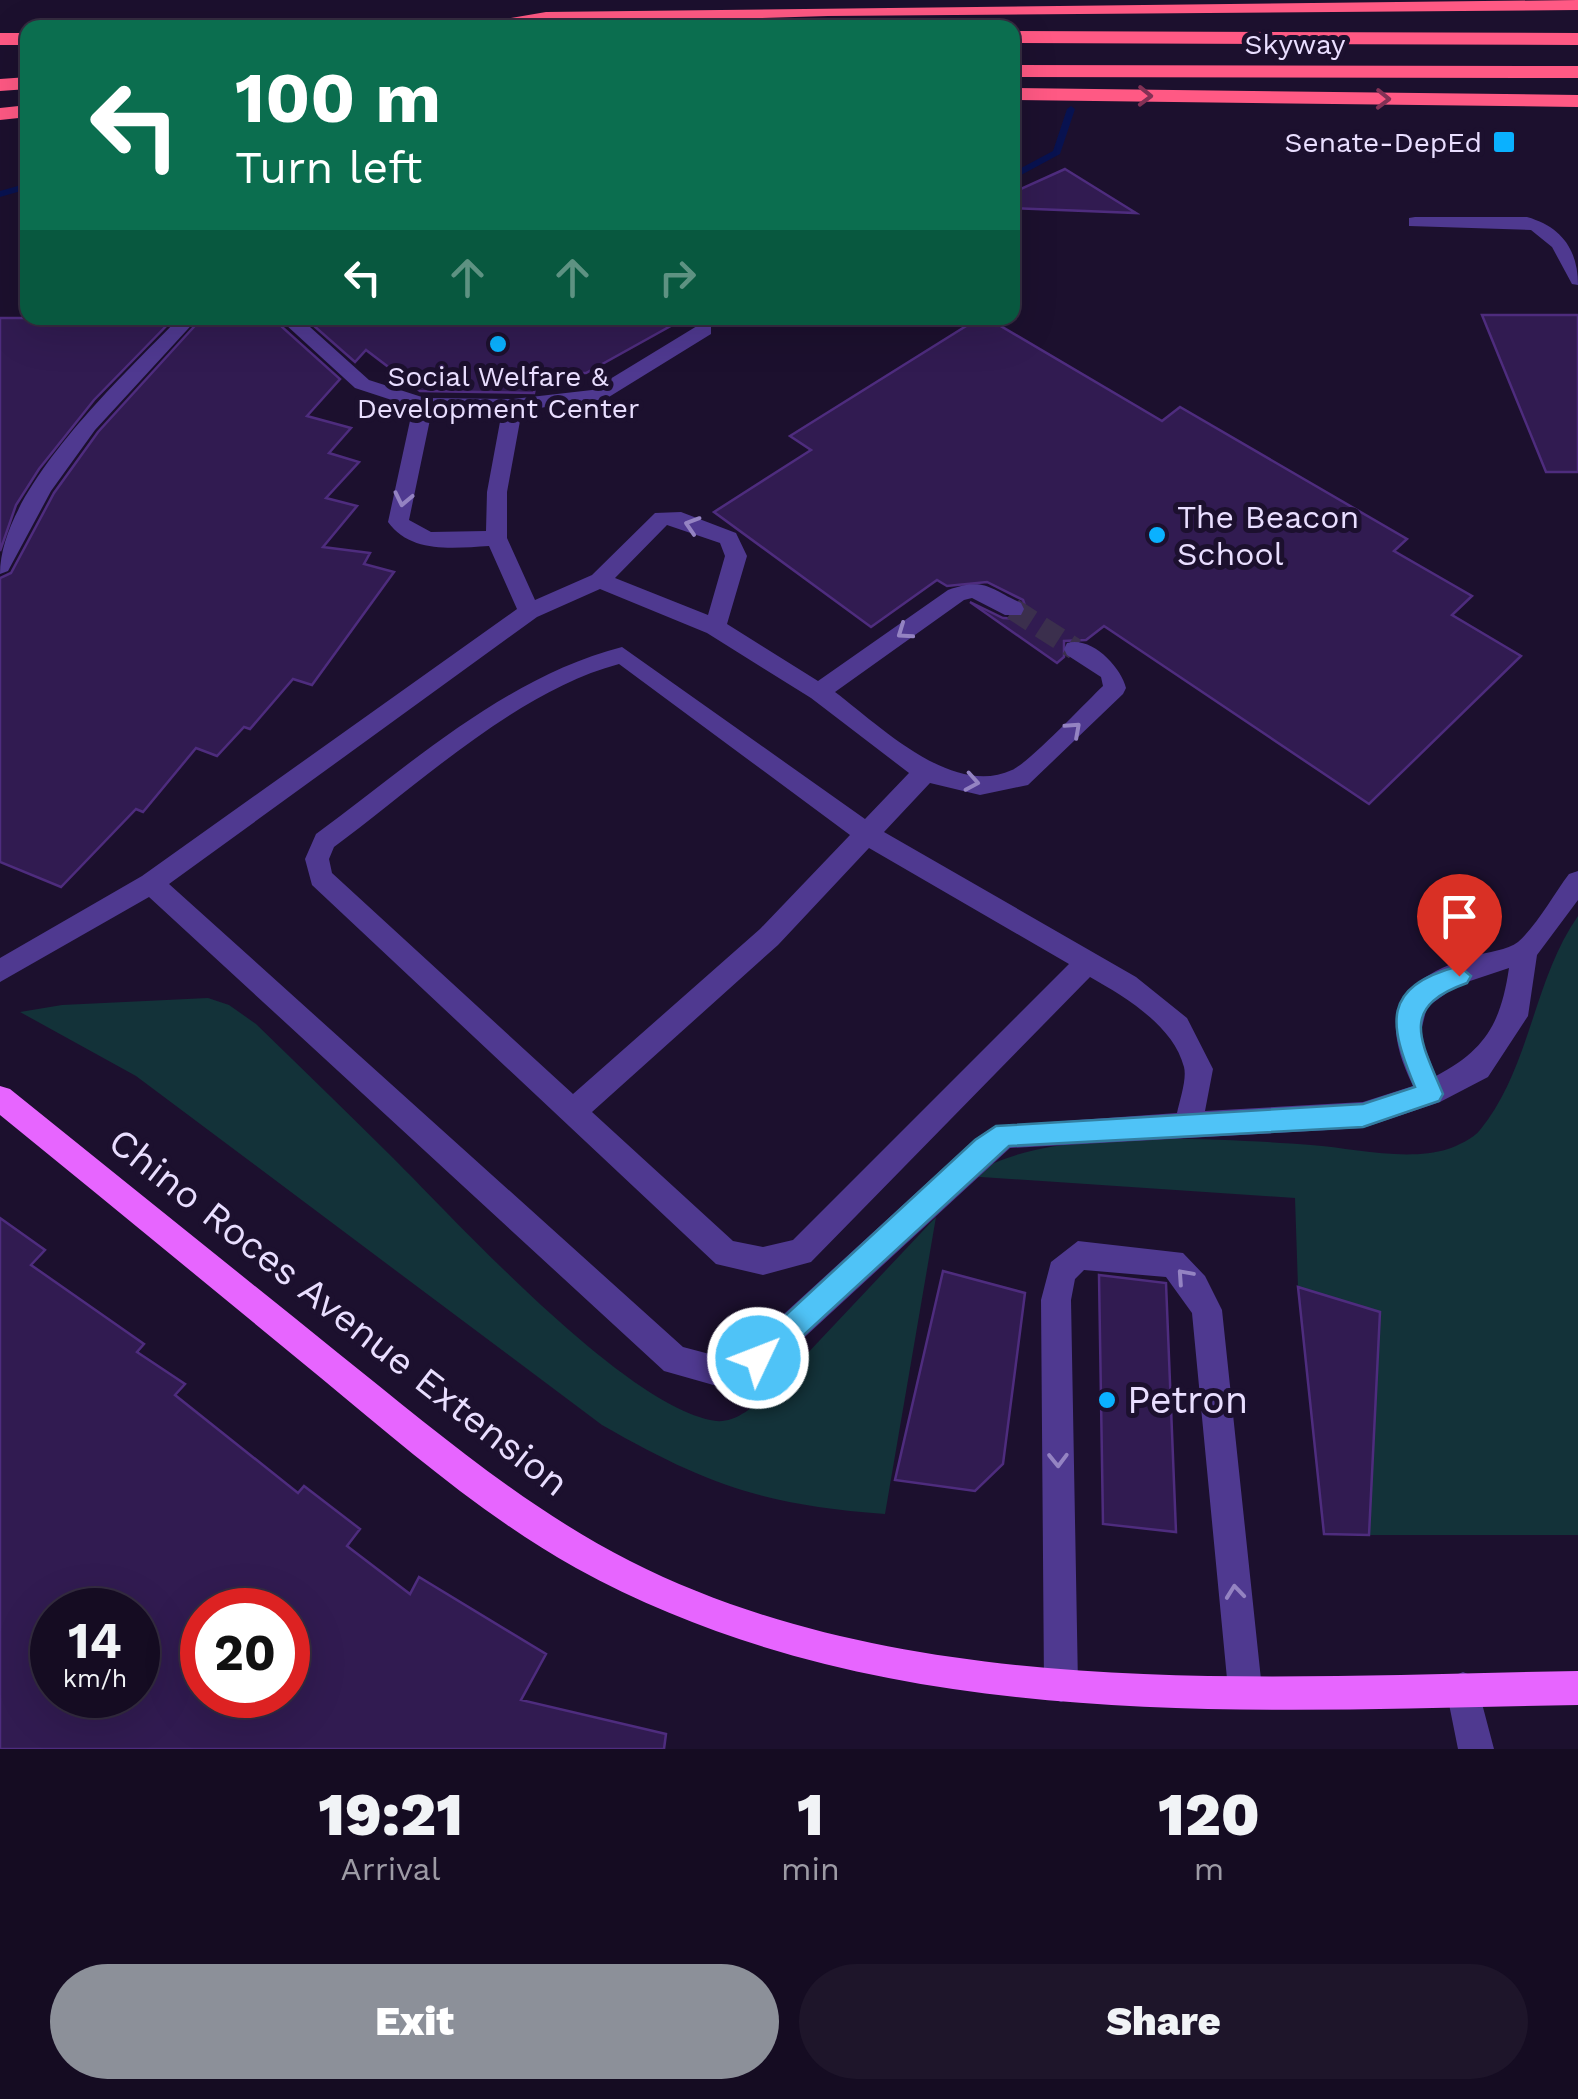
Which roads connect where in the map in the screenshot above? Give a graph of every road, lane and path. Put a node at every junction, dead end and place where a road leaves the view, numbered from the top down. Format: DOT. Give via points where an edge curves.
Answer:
graph roads {
  1 [pos="851,5"];
  2 [pos="940,5"];
  3 [pos="1578,5"];
  4 [pos="1578,19"];
  5 [pos="523,20"];
  6 [pos="790,20"];
  7 [pos="1020,40"];
  8 [pos="1578,42"];
  9 [pos="1578,72"];
  10 [pos="1020,74"];
  11 [pos="1020,74"];
  12 [pos="1578,81"];
  13 [pos="1020,94"];
  14 [pos="1578,100"];
  15 [pos="1415,222"];
  16 [pos="1578,280"];
  17 [pos="182,325"];
  18 [pos="297,325"];
  19 [pos="704,330"];
  20 [pos="424,404"];
  21 [pos="512,405"];
  22 [pos="496,538"];
  23 [pos="0,566"];
  24 [pos="600,580"];
  25 [pos="1013,609"];
  26 [pos="529,611"];
  27 [pos="715,627"];
  28 [pos="1075,649"];
  29 [pos="819,692"];
  30 [pos="925,772"];
  31 [pos="868,835"];
  32 [pos="1578,882"];
  33 [pos="151,883"];
  34 [pos="1525,952"];
  35 [pos="1088,962"];
  36 [pos="0,971"];
  37 [pos="1430,1094"];
  38 [pos="0,1098"];
  39 [pos="574,1111"];
  40 [pos="1188,1125"];
  41 [pos="1060,1685"];
  42 [pos="1578,1688"];
  43 [pos="1245,1689"];
  44 [pos="1464,1690"];
  45 [pos="1476,1749"];
  1 -- 2 [label="highway"];
  1 -- 5 [label="highway"];
  2 -- 3 [label="highway"];
  4 -- 6 [label="highway"];
  7 -- 8 [label="highway, Skyway"];
  9 -- 10 [label="highway, Skyway"];
  11 -- 12 [label="highway"];
  13 -- 14 [label="highway, one-way"];
  15 -- 16 [label="street" via="1545,227 1557,236"];
  17 -- 23 [label="street" via="88,425 42,488"];
  18 -- 20 [label="street" via="362,384"];
  19 -- 21 [label="street" via="597,396"];
  20 -- 21 [label="street"];
  20 -- 22 [label="street, one-way" via="398,522 411,537 427,540"];
  21 -- 22 [label="street"];
  22 -- 26 [label="street"];
  24 -- 26 [label="street"];
  24 -- 27 [label="street"];
  27 -- 24 [label="street, one-way" via="736,556 729,538 662,518"];
  25 -- 29 [label="street, one-way" via="973,589 956,595"];
  26 -- 33 [label="street"];
  27 -- 29 [label="street"];
  30 -- 28 [label="street, one-way" via="980,786 1020,778 1115,688 1111,672"];
  29 -- 30 [label="street"];
  30 -- 31 [label="street"];
  31 -- 35 [label="street"];
  31 -- 39 [label="street" via="769,937"];
  31 -- 39 [label="street" via="622,655 602,657 500,713 325,840 317,858 321,878"];
  32 -- 34 [label="street"];
  33 -- 36 [label="street"];
  33 -- 40 [label="street" via="674,1360 717,1371 758,1358 1005,1135"];
  34 -- 37 [label="street" via="1516,1016 1478,1068"];
  34 -- 37 [label="street" via="1433,983 1413,1003 1406,1036"];
  35 -- 39 [label="street" via="801,1252 763,1261 726,1254"];
  35 -- 40 [label="street" via="1178,1026 1198,1069"];
  37 -- 40 [label="street" via="1363,1116"];
  38 -- 41 [label="main road, Chino Roces Avenue Extension" via="478,1486 622,1574 769,1634 862,1659"];
  41 -- 43 [label="main road, Chino Roces Avenue Extension"];
  43 -- 41 [label="street, one-way" via="1207,1310 1173,1263 1078,1255 1061,1272 1056,1300"];
  42 -- 44 [label="main road, Chino Roces Avenue Extension"];
  43 -- 44 [label="main road, Chino Roces Avenue Extension"];
  44 -- 45 [label="street"];
}
